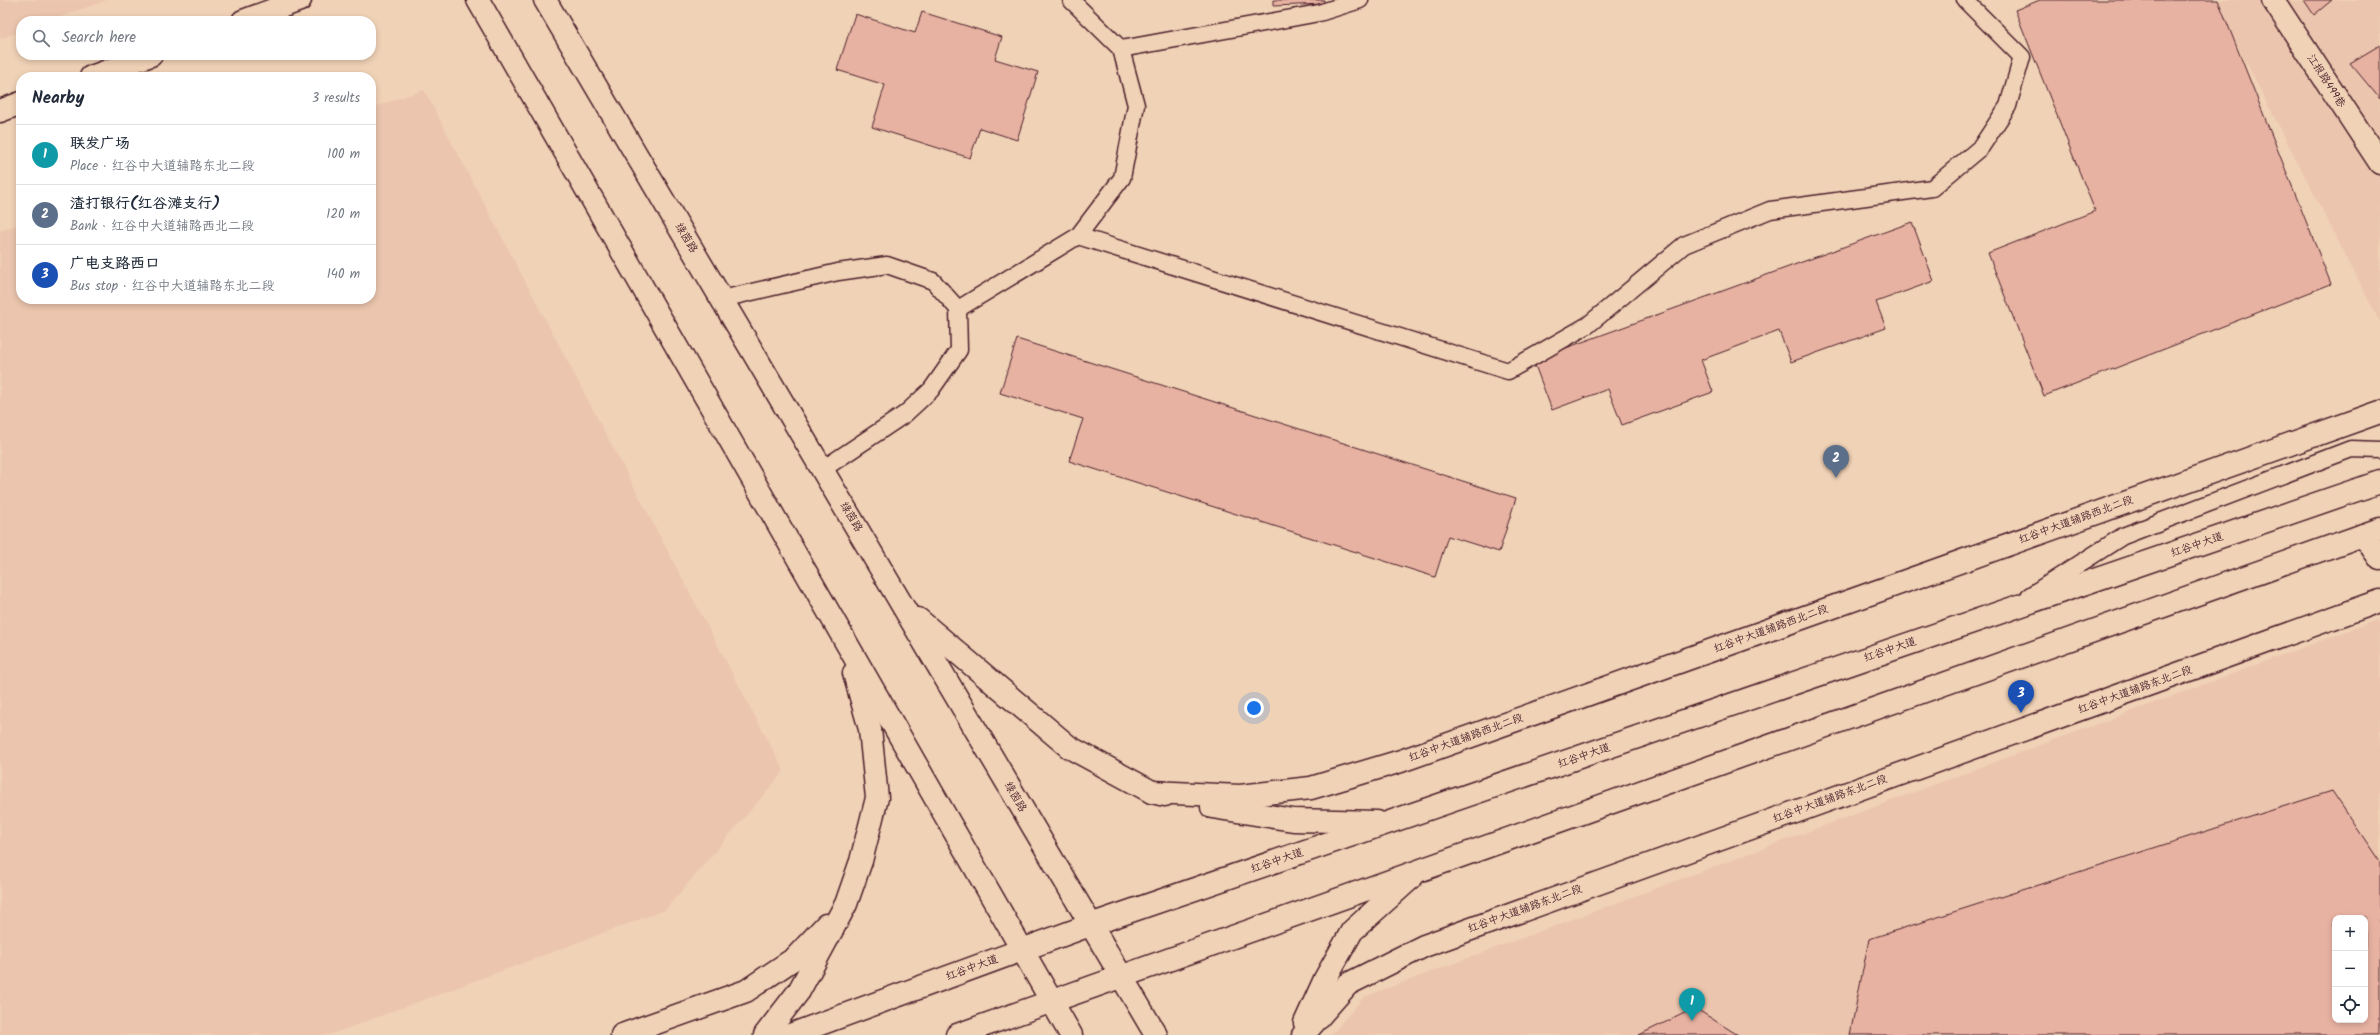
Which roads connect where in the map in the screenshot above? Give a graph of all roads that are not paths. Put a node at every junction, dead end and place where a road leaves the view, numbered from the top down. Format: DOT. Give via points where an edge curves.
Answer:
graph roads {
  1 [pos="300,0"];
  2 [pos="478,0"];
  3 [pos="545,0"];
  4 [pos="1071,0"];
  5 [pos="1360,0"];
  6 [pos="1965,0"];
  7 [pos="2272,0"];
  8 [pos="257,16"];
  9 [pos="1121,49"];
  10 [pos="138,60"];
  11 [pos="105,72"];
  12 [pos="16,105"];
  13 [pos="0,111"];
  14 [pos="2380,162"];
  15 [pos="1078,236"];
  16 [pos="722,299"];
  17 [pos="958,309"];
  18 [pos="2380,412"];
  19 [pos="2380,450"];
  20 [pos="823,469"];
  21 [pos="2380,482"];
  22 [pos="2372,532"];
  23 [pos="2380,558"];
  24 [pos="2380,601"];
  25 [pos="905,608"];
  26 [pos="2008,610"];
  27 [pos="845,642"];
  28 [pos="1152,792"];
  29 [pos="1390,822"];
  30 [pos="1419,870"];
  31 [pos="846,904"];
  32 [pos="1090,925"];
  33 [pos="1022,950"];
  34 [pos="1122,976"];
  35 [pos="1052,1001"];
  36 [pos="622,1035"];
  37 [pos="765,1035"];
  38 [pos="790,1035"];
  39 [pos="957,1035"];
  40 [pos="1071,1035"];
  41 [pos="1156,1035"];
  42 [pos="1300,1035"];
  43 [pos="1303,1035"];
  1 -- 8 [label="main road"];
  2 -- 27 [label="main road"];
  3 -- 16 [label="main road, 绿茵路"];
  4 -- 9 [label="lane"];
  5 -- 9 [label="lane" via="1319,13"];
  6 -- 15 [label="lane" via="2022,57 2008,106 1981,147 1932,188 1770,210 1684,245 1588,325 1508,371"];
  7 -- 14 [label="main road, 江报路499巷"];
  9 -- 15 [label="lane" via="1136,105 1122,178"];
  10 -- 11 [label="main road"];
  12 -- 13 [label="main road"];
  15 -- 17 [label="lane"];
  16 -- 17 [label="lane" via="838,272 887,265 934,281"];
  16 -- 20 [label="main road, 绿茵路"];
  17 -- 20 [label="lane" via="959,350 931,390 905,414"];
  18 -- 28 [label="main road, 红谷中大道辅路西北二段" via="1401,761 1311,788 1240,796"];
  19 -- 26 [label="lane" via="2350,449 2123,536"];
  20 -- 25 [label="main road, 绿茵路"];
  21 -- 26 [label="main road, 红谷中大道"];
  22 -- 23 [label="main road"];
  22 -- 30 [label="main road"];
  24 -- 43 [label="main road, 红谷中大道辅路东北二段" via="1424,946 1348,984"];
  25 -- 28 [label="main road" via="1069,747"];
  25 -- 32 [label="main road, 绿茵路"];
  26 -- 29 [label="main road, 红谷中大道"];
  27 -- 31 [label="main road" via="870,729 877,798 861,861"];
  27 -- 33 [label="main road"];
  28 -- 29 [label="main road" via="1211,806 1294,820"];
  29 -- 32 [label="main road, 红谷中大道"];
  30 -- 34 [label="main road"];
  30 -- 42 [label="main road" via="1352,931 1325,979"];
  31 -- 36 [label="main road" via="795,958 746,991"];
  31 -- 37 [label="main road" via="799,991"];
  32 -- 33 [label="main road, 红谷中大道"];
  32 -- 34 [label="main road, 绿茵路"];
  33 -- 35 [label="main road"];
  33 -- 38 [label="main road, 红谷中大道"];
  34 -- 35 [label="main road"];
  34 -- 41 [label="main road, 绿茵路"];
  35 -- 39 [label="main road"];
  35 -- 40 [label="main road"];
}
